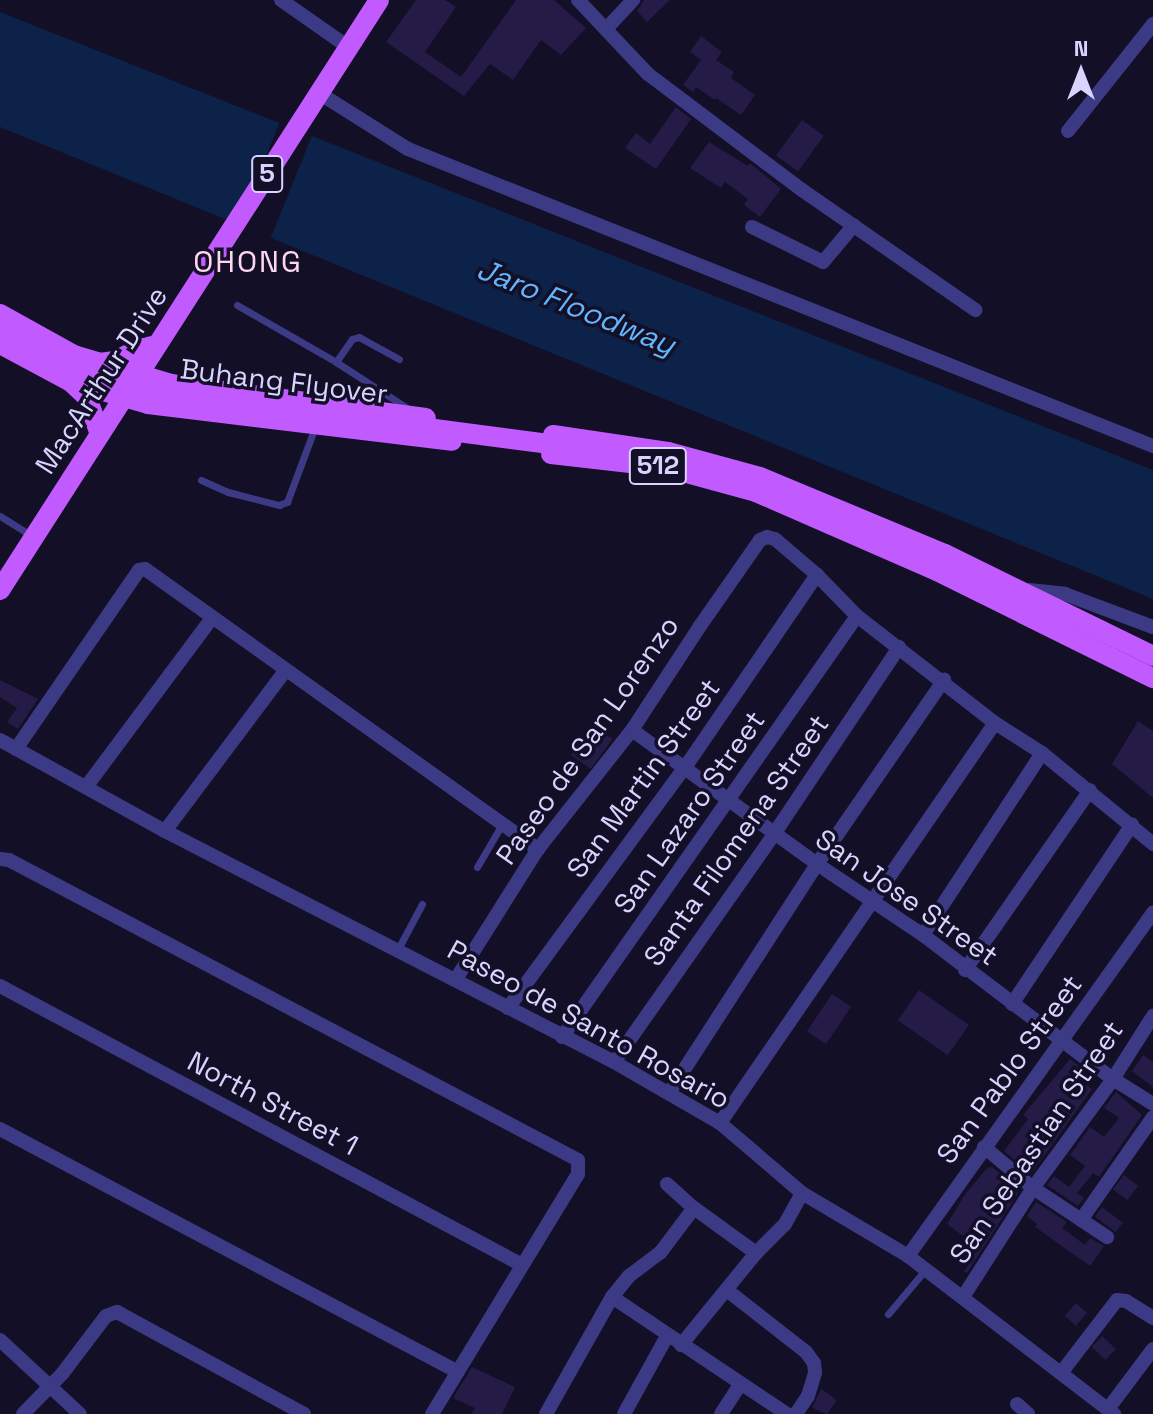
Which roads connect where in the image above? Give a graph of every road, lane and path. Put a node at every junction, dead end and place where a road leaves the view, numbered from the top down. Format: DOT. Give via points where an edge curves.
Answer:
graph roads {
  1 [pos="281,0"];
  2 [pos="379,0"];
  3 [pos="578,0"];
  4 [pos="633,0"];
  5 [pos="1153,24"];
  6 [pos="606,29"];
  7 [pos="348,47"];
  8 [pos="317,96"];
  9 [pos="1068,131"];
  10 [pos="854,225"];
  11 [pos="752,227"];
  12 [pos="237,305"];
  13 [pos="975,310"];
  14 [pos="0,314"];
  15 [pos="0,329"];
  16 [pos="159,341"];
  17 [pos="0,344"];
  18 [pos="399,359"];
  19 [pos="336,362"];
  20 [pos="95,363"];
  21 [pos="138,374"];
  22 [pos="71,382"];
  23 [pos="194,387"];
  24 [pos="122,398"];
  25 [pos="164,406"];
  26 [pos="423,418"];
  27 [pos="316,425"];
  28 [pos="99,432"];
  29 [pos="1153,446"];
  30 [pos="604,451"];
  31 [pos="201,480"];
  32 [pos="0,516"];
  33 [pos="34,537"];
  34 [pos="817,575"];
  35 [pos="990,586"];
  36 [pos="0,590"];
  37 [pos="1024,590"];
  38 [pos="857,616"];
  39 [pos="212,618"];
  40 [pos="1153,627"];
  41 [pos="899,647"];
  42 [pos="1112,648"];
  43 [pos="1153,656"];
  44 [pos="1153,664"];
  45 [pos="285,671"];
  46 [pos="1153,677"];
  47 [pos="944,680"];
  48 [pos="995,723"];
  49 [pos="632,730"];
  50 [pos="0,740"];
  51 [pos="16,749"];
  52 [pos="1042,753"];
  53 [pos="686,766"];
  54 [pos="86,787"];
  55 [pos="1090,790"];
  56 [pos="732,799"];
  57 [pos="1132,825"];
  58 [pos="501,826"];
  59 [pos="165,831"];
  60 [pos="774,834"];
  61 [pos="1153,844"];
  62 [pos="538,849"];
  63 [pos="0,859"];
  64 [pos="817,864"];
  65 [pos="477,867"];
  66 [pos="873,903"];
  67 [pos="422,904"];
  68 [pos="1153,913"];
  69 [pos="923,935"];
  70 [pos="398,949"];
  71 [pos="965,970"];
  72 [pos="456,979"];
  73 [pos="0,986"];
  74 [pos="1012,1004"];
  75 [pos="508,1008"];
  76 [pos="1153,1016"];
  77 [pos="562,1037"];
  78 [pos="1063,1041"];
  79 [pos="614,1062"];
  80 [pos="1113,1079"];
  81 [pos="669,1093"];
  82 [pos="1153,1104"];
  83 [pos="1153,1117"];
  84 [pos="720,1123"];
  85 [pos="0,1129"];
  86 [pos="984,1147"];
  87 [pos="667,1184"];
  88 [pos="1033,1188"];
  89 [pos="802,1193"];
  90 [pos="694,1208"];
  91 [pos="1081,1220"];
  92 [pos="1107,1237"];
  93 [pos="756,1253"];
  94 [pos="908,1256"];
  95 [pos="522,1265"];
  96 [pos="926,1269"];
  97 [pos="728,1291"];
  98 [pos="612,1297"];
  99 [pos="963,1297"];
  100 [pos="888,1314"];
  101 [pos="1153,1318"];
  102 [pos="667,1336"];
  103 [pos="0,1340"];
  104 [pos="681,1345"];
  105 [pos="1153,1349"];
  106 [pos="458,1372"];
  107 [pos="1061,1373"];
  108 [pos="740,1385"];
  109 [pos="51,1386"];
  110 [pos="1111,1412"];
  111 [pos="23,1414"];
  112 [pos="80,1414"];
  113 [pos="304,1414"];
  114 [pos="432,1414"];
  115 [pos="546,1414"];
  116 [pos="624,1414"];
  117 [pos="721,1414"];
  118 [pos="787,1414"];
  119 [pos="796,1414"];
  1 -- 7 [label="street"];
  2 -- 7 [label="main road, MacArthur Drive / 5"];
  3 -- 6 [label="street"];
  4 -- 6 [label="street"];
  5 -- 9 [label="street"];
  6 -- 10 [label="street" via="648,74"];
  7 -- 8 [label="main road, MacArthur Drive / 5"];
  8 -- 16 [label="main road, MacArthur Drive / 5"];
  8 -- 29 [label="street" via="408,149"];
  10 -- 11 [label="street" via="823,262"];
  10 -- 13 [label="street"];
  12 -- 19 [label="lane"];
  14 -- 20 [label="main road"];
  15 -- 30 [label="main road, Buhang Flyover / 512, bridge" via="84,373 139,390"];
  16 -- 20 [label="main road" via="115,361"];
  16 -- 21 [label="main road, MacArthur Drive / 5"];
  16 -- 23 [label="main road" via="169,373"];
  17 -- 22 [label="main road"];
  18 -- 19 [label="lane" via="359,337"];
  19 -- 26 [label="lane"];
  20 -- 21 [label="main road"];
  21 -- 23 [label="main road, 512"];
  21 -- 24 [label="main road, MacArthur Drive / 5"];
  22 -- 24 [label="main road"];
  22 -- 28 [label="main road" via="87,397"];
  23 -- 26 [label="main road, 512"];
  24 -- 25 [label="main road, 512"];
  24 -- 28 [label="main road, MacArthur Drive / 5"];
  25 -- 27 [label="main road, 512"];
  25 -- 28 [label="main road" via="136,412"];
  26 -- 30 [label="main road, 512"];
  27 -- 30 [label="main road, 512"];
  27 -- 31 [label="lane" via="287,502 279,505 228,492"];
  28 -- 33 [label="main road, MacArthur Drive / 5"];
  30 -- 35 [label="main road, 512" via="702,459 760,477 925,545"];
  32 -- 33 [label="lane"];
  33 -- 36 [label="main road, MacArthur Drive / 5"];
  34 -- 38 [label="street"];
  34 -- 49 [label="street, Paseo de San Lorenzo" via="767,537"];
  34 -- 53 [label="street, San Martin Street"];
  35 -- 37 [label="main road, 512"];
  35 -- 42 [label="main road, 512"];
  37 -- 40 [label="street" via="1065,594"];
  37 -- 42 [label="main road, 512"];
  38 -- 41 [label="street"];
  38 -- 56 [label="street, San Lazaro Street"];
  39 -- 45 [label="street"];
  39 -- 51 [label="street" via="151,572 139,570"];
  39 -- 54 [label="street"];
  41 -- 47 [label="street"];
  41 -- 60 [label="street, Santa Filomena Street"];
  42 -- 43 [label="main road, 512"];
  42 -- 46 [label="main road, 512"];
  44 -- 46 [label="main road"];
  45 -- 58 [label="street"];
  45 -- 59 [label="street"];
  47 -- 48 [label="street"];
  47 -- 64 [label="street"];
  48 -- 52 [label="street"];
  48 -- 66 [label="street"];
  49 -- 53 [label="street, San Jose Street"];
  49 -- 62 [label="street, Paseo de San Lorenzo"];
  50 -- 51 [label="street, Paseo de Santo Rosario"];
  51 -- 54 [label="street, Paseo de Santo Rosario"];
  52 -- 55 [label="street"];
  52 -- 69 [label="street"];
  53 -- 56 [label="street, San Jose Street"];
  53 -- 75 [label="street, San Martin Street"];
  54 -- 59 [label="street, Paseo de Santo Rosario"];
  55 -- 57 [label="street"];
  55 -- 71 [label="street"];
  56 -- 60 [label="street, San Jose Street"];
  56 -- 77 [label="street, San Lazaro Street"];
  57 -- 61 [label="street"];
  57 -- 74 [label="street"];
  58 -- 62 [label="street"];
  58 -- 65 [label="lane"];
  59 -- 70 [label="street, Paseo de Santo Rosario"];
  60 -- 64 [label="street, San Jose Street"];
  60 -- 79 [label="street, Santa Filomena Street"];
  62 -- 72 [label="street, Paseo de San Lorenzo"];
  63 -- 95 [label="street" via="578,1160 578,1174"];
  64 -- 66 [label="street, San Jose Street"];
  64 -- 81 [label="street"];
  66 -- 69 [label="street, San Jose Street"];
  66 -- 84 [label="street"];
  67 -- 70 [label="lane"];
  68 -- 78 [label="street, San Pablo Street"];
  69 -- 71 [label="street, San Jose Street"];
  70 -- 72 [label="street, Paseo de Santo Rosario"];
  71 -- 74 [label="street, San Jose Street"];
  72 -- 75 [label="street, Paseo de Santo Rosario"];
  73 -- 95 [label="street, North Street 1"];
  74 -- 78 [label="street, San Jose Street"];
  75 -- 77 [label="street, Paseo de Santo Rosario"];
  76 -- 80 [label="street, San Sebastian Street"];
  77 -- 79 [label="street, Paseo de Santo Rosario"];
  78 -- 80 [label="street, San Jose Street"];
  78 -- 86 [label="street, San Pablo Street"];
  79 -- 81 [label="street, Paseo de Santo Rosario"];
  80 -- 82 [label="street, San Jose Street"];
  80 -- 88 [label="street, San Sebastian Street"];
  81 -- 84 [label="street, Paseo de Santo Rosario"];
  83 -- 91 [label="street"];
  84 -- 89 [label="street, Paseo de Santo Rosario"];
  85 -- 106 [label="street"];
  86 -- 88 [label="street"];
  86 -- 94 [label="street, San Pablo Street"];
  87 -- 90 [label="street"];
  88 -- 91 [label="street"];
  88 -- 99 [label="street, San Sebastian Street"];
  89 -- 93 [label="street" via="785,1224"];
  89 -- 94 [label="street, Paseo de Santo Rosario"];
  90 -- 93 [label="street"];
  90 -- 98 [label="street" via="660,1253"];
  91 -- 92 [label="street"];
  93 -- 97 [label="street"];
  94 -- 96 [label="street, Paseo de Santo Rosario"];
  95 -- 106 [label="street"];
  96 -- 99 [label="street, Paseo de Santo Rosario"];
  96 -- 100 [label="lane"];
  97 -- 104 [label="street"];
  97 -- 119 [label="street" via="814,1363 808,1396"];
  98 -- 102 [label="street"];
  98 -- 115 [label="street"];
  99 -- 107 [label="street, Paseo de Santo Rosario"];
  101 -- 107 [label="street" via="1117,1300"];
  102 -- 104 [label="street"];
  102 -- 116 [label="street"];
  103 -- 109 [label="street"];
  104 -- 108 [label="street"];
  105 -- 110 [label="street"];
  106 -- 114 [label="street"];
  107 -- 110 [label="street, Paseo de Santo Rosario"];
  108 -- 117 [label="street"];
  108 -- 118 [label="street"];
  109 -- 111 [label="street"];
  109 -- 112 [label="street"];
  109 -- 113 [label="street" via="106,1316 117,1312"];
}
